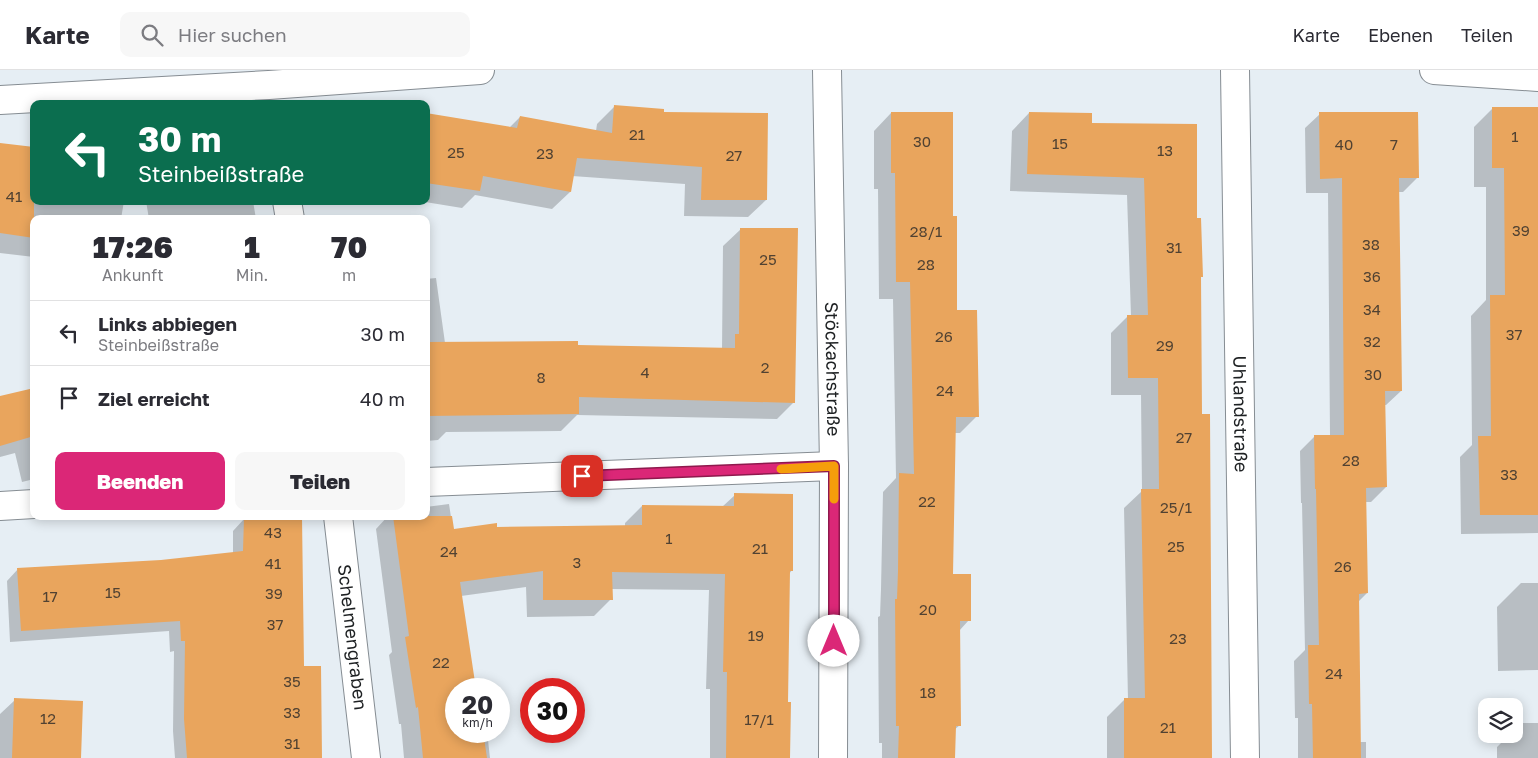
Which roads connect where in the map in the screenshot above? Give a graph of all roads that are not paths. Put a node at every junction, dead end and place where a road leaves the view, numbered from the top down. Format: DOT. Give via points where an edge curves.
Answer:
graph roads {
  1 [pos="480,70"];
  2 [pos="827,70"];
  3 [pos="1235,70"];
  4 [pos="1434,70"];
  5 [pos="1538,76"];
  6 [pos="269,86"];
  7 [pos="0,100"];
  8 [pos="834,466"];
  9 [pos="430,482"];
  10 [pos="30,504"];
  11 [pos="0,506"];
  12 [pos="338,520"];
  13 [pos="366,758"];
  14 [pos="833,758"];
  15 [pos="1245,758"];
  1 -- 6 [label="street"];
  2 -- 8 [label="street, Stöckachstraße"];
  3 -- 15 [label="street, Uhlandstraße"];
  4 -- 5 [label="street"];
  6 -- 7 [label="street"];
  8 -- 9 [label="street"];
  8 -- 14 [label="street, Stöckachstraße"];
  10 -- 11 [label="street"];
  12 -- 13 [label="street, Schelmengraben"];
}
